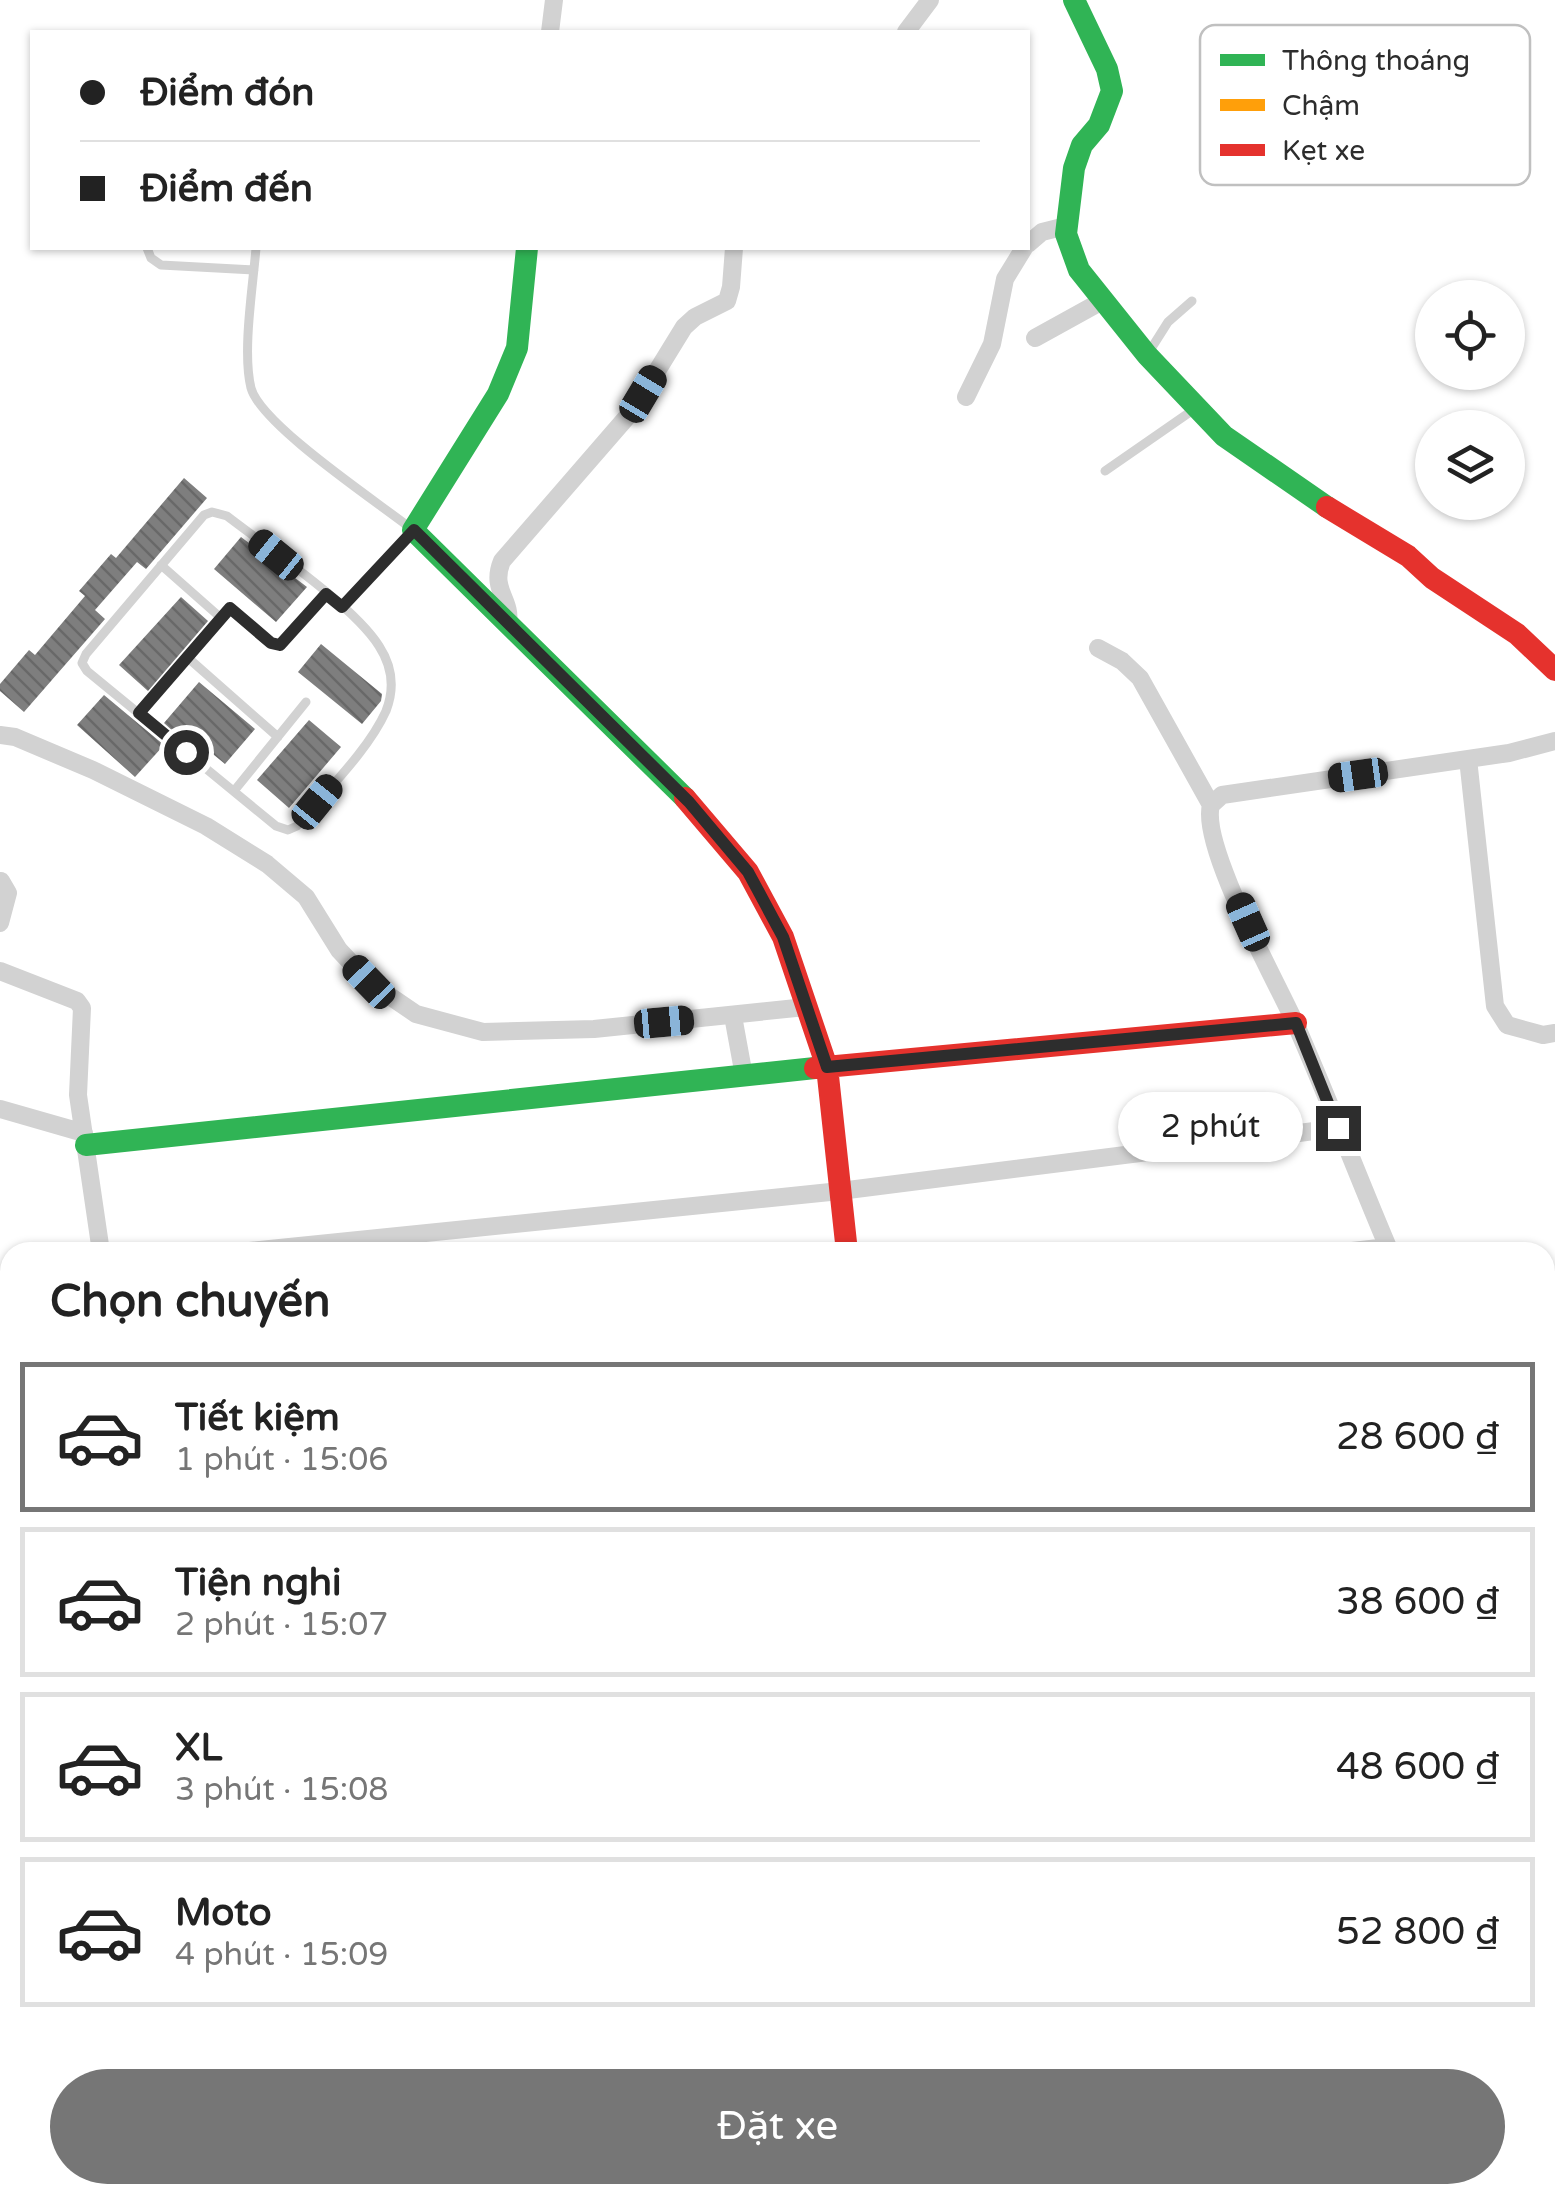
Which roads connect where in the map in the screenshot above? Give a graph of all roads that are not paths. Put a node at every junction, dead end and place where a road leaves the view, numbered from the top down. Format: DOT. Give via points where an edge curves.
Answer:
graph roads {
  1 [pos="554,0"];
  2 [pos="930,0"];
  3 [pos="1074,0"];
  4 [pos="550,30"];
  5 [pos="908,30"];
  6 [pos="1066,226"];
  7 [pos="1030,242"];
  8 [pos="148,250"];
  9 [pos="256,250"];
  10 [pos="527,250"];
  11 [pos="734,250"];
  12 [pos="1023,250"];
  13 [pos="254,270"];
  14 [pos="1102,301"];
  15 [pos="1192,301"];
  16 [pos="1035,338"];
  17 [pos="1147,354"];
  18 [pos="966,396"];
  19 [pos="1196,408"];
  20 [pos="1105,471"];
  21 [pos="414,530"];
  22 [pos="161,565"];
  23 [pos="326,594"];
  24 [pos="342,607"];
  25 [pos="221,618"];
  26 [pos="508,624"];
  27 [pos="1098,648"];
  28 [pos="187,657"];
  29 [pos="1555,670"];
  30 [pos="306,702"];
  31 [pos="139,713"];
  32 [pos="0,735"];
  33 [pos="278,737"];
  34 [pos="1555,741"];
  35 [pos="1468,759"];
  36 [pos="234,792"];
  37 [pos="1211,804"];
  38 [pos="1,881"];
  39 [pos="0,922"];
  40 [pos="0,971"];
  41 [pos="806,1006"];
  42 [pos="733,1016"];
  43 [pos="1296,1023"];
  44 [pos="1555,1034"];
  45 [pos="827,1067"];
  46 [pos="744,1076"];
  47 [pos="0,1109"];
  48 [pos="1338,1128"];
  49 [pos="85,1139"];
  50 [pos="840,1191"];
  51 [pos="99,1242"];
  52 [pos="338,1242"];
  53 [pos="846,1242"];
  54 [pos="1386,1242"];
  1 -- 4 [label="street"];
  2 -- 5 [label="street"];
  3 -- 6 [label="street" via="1112,90 1077,156"];
  6 -- 7 [label="street"];
  6 -- 14 [label="street" via="1079,270"];
  8 -- 13 [label="lane" via="161,265"];
  9 -- 13 [label="lane"];
  10 -- 21 [label="street" via="516,348 498,394"];
  11 -- 26 [label="street" via="727,301 684,327 633,410 502,560 497,578"];
  12 -- 18 [label="street" via="1005,279 992,344"];
  13 -- 21 [label="lane" via="254,397 276,424"];
  14 -- 16 [label="street"];
  14 -- 17 [label="street"];
  15 -- 17 [label="lane"];
  17 -- 19 [label="street"];
  19 -- 20 [label="lane"];
  19 -- 29 [label="street" via="1224,436 1517,634"];
  21 -- 24 [label="lane"];
  21 -- 26 [label="street"];
  22 -- 23 [label="lane" via="204,515 219,513"];
  22 -- 25 [label="lane"];
  22 -- 31 [label="lane" via="82,662"];
  23 -- 24 [label="lane"];
  23 -- 25 [label="lane" via="280,645 234,608"];
  24 -- 36 [label="lane" via="388,663 388,707 376,730 288,830"];
  25 -- 28 [label="lane"];
  26 -- 41 [label="street" via="689,802 748,872 783,937"];
  27 -- 37 [label="street" via="1140,678"];
  28 -- 31 [label="lane"];
  28 -- 33 [label="lane"];
  30 -- 33 [label="lane"];
  31 -- 36 [label="lane"];
  32 -- 42 [label="street" via="93,770 266,864 306,897 339,950 369,982 416,1014 482,1032"];
  33 -- 36 [label="lane"];
  34 -- 35 [label="street"];
  35 -- 37 [label="street" via="1222,795"];
  35 -- 44 [label="street" via="1494,1006 1507,1025"];
  37 -- 43 [label="street" via="1210,830 1222,862"];
  38 -- 39 [label="street" via="8,893"];
  40 -- 49 [label="street" via="82,1008 77,1064"];
  41 -- 42 [label="street"];
  41 -- 45 [label="street"];
  42 -- 46 [label="street"];
  43 -- 45 [label="street"];
  43 -- 48 [label="street"];
  45 -- 46 [label="street"];
  45 -- 50 [label="street"];
  46 -- 49 [label="street"];
  47 -- 49 [label="street"];
  48 -- 50 [label="street"];
  48 -- 54 [label="street"];
  49 -- 51 [label="street"];
  50 -- 52 [label="street"];
  50 -- 53 [label="street"];
}
